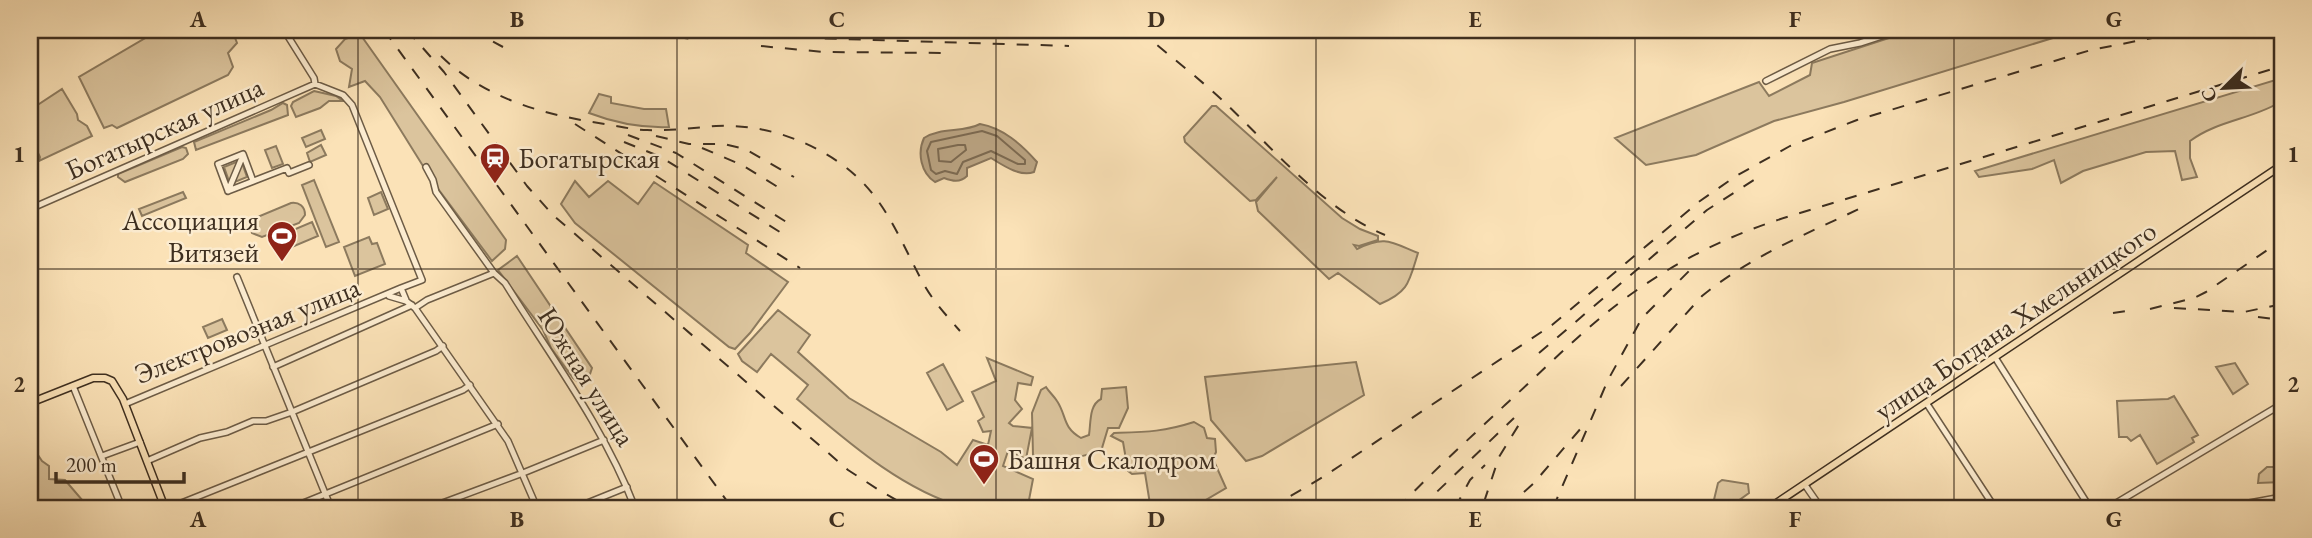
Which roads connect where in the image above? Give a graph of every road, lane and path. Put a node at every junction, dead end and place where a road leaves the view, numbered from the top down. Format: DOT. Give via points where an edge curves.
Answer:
graph roads {
  1 [pos="284,30"];
  2 [pos="1900,30"];
  3 [pos="1766,80"];
  4 [pos="315,84"];
  5 [pos="244,158"];
  6 [pos="309,165"];
  7 [pos="2282,165"];
  8 [pos="426,167"];
  9 [pos="253,181"];
  10 [pos="228,191"];
  11 [pos="30,209"];
  12 [pos="494,273"];
  13 [pos="237,276"];
  14 [pos="401,288"];
  15 [pos="386,296"];
  16 [pos="411,304"];
  17 [pos="264,346"];
  18 [pos="443,346"];
  19 [pos="1996,359"];
  20 [pos="273,368"];
  21 [pos="470,384"];
  22 [pos="73,386"];
  23 [pos="30,388"];
  24 [pos="32,402"];
  25 [pos="125,404"];
  26 [pos="1927,404"];
  27 [pos="2282,404"];
  28 [pos="292,412"];
  29 [pos="498,424"];
  30 [pos="604,440"];
  31 [pos="139,442"];
  32 [pos="309,453"];
  33 [pos="102,456"];
  34 [pos="147,461"];
  35 [pos="523,473"];
  36 [pos="1805,485"];
  37 [pos="627,487"];
  38 [pos="326,495"];
  39 [pos="2282,497"];
  40 [pos="122,508"];
  41 [pos="167,508"];
  42 [pos="291,508"];
  43 [pos="331,508"];
  44 [pos="429,508"];
  45 [pos="537,508"];
  46 [pos="575,508"];
  47 [pos="635,508"];
  48 [pos="1769,508"];
  49 [pos="1821,508"];
  50 [pos="1996,508"];
  51 [pos="2091,508"];
  52 [pos="2108,508"];
  53 [pos="2222,508"];
  1 -- 4 [label="street"];
  2 -- 3 [label="street" via="1830,49"];
  4 -- 11 [label="street, Богатырская улица"];
  4 -- 14 [label="street" via="342,95 352,105 422,280"];
  5 -- 9 [label="street"];
  5 -- 10 [label="street"];
  5 -- 10 [label="street" via="243,154 218,164"];
  6 -- 9 [label="street"];
  7 -- 19 [label="main road, улица Богдана Хмельницкого"];
  8 -- 12 [label="street, Южная улица" via="436,192"];
  9 -- 10 [label="street"];
  12 -- 16 [label="street"];
  12 -- 30 [label="street, Южная улица" via="505,283"];
  13 -- 17 [label="street"];
  14 -- 15 [label="street, Электровозная улица"];
  14 -- 16 [label="street"];
  15 -- 16 [label="street"];
  15 -- 17 [label="street, Электровозная улица"];
  16 -- 18 [label="street"];
  16 -- 20 [label="street"];
  17 -- 20 [label="street"];
  17 -- 25 [label="street, Электровозная улица"];
  18 -- 21 [label="street"];
  18 -- 28 [label="street"];
  19 -- 26 [label="main road, улица Богдана Хмельницкого"];
  19 -- 51 [label="street"];
  20 -- 28 [label="street"];
  21 -- 29 [label="street"];
  21 -- 32 [label="street"];
  22 -- 24 [label="main road"];
  22 -- 25 [label="main road" via="102,377 113,381"];
  22 -- 33 [label="street"];
  23 -- 24 [label="street"];
  25 -- 31 [label="main road"];
  26 -- 36 [label="main road, улица Богдана Хмельницкого"];
  26 -- 50 [label="street"];
  27 -- 52 [label="street"];
  28 -- 32 [label="street"];
  28 -- 34 [label="street" via="200,438"];
  29 -- 35 [label="street"];
  29 -- 38 [label="street"];
  30 -- 35 [label="street"];
  30 -- 37 [label="street, Южная улица"];
  31 -- 33 [label="street"];
  31 -- 34 [label="main road"];
  32 -- 38 [label="street"];
  32 -- 41 [label="street"];
  33 -- 40 [label="street"];
  34 -- 41 [label="main road"];
  35 -- 44 [label="street"];
  35 -- 45 [label="street"];
  36 -- 48 [label="main road, улица Богдана Хмельницкого"];
  36 -- 49 [label="street"];
  37 -- 46 [label="street"];
  37 -- 47 [label="street, Южная улица"];
  38 -- 42 [label="street"];
  38 -- 43 [label="street"];
  39 -- 53 [label="street"];
}
